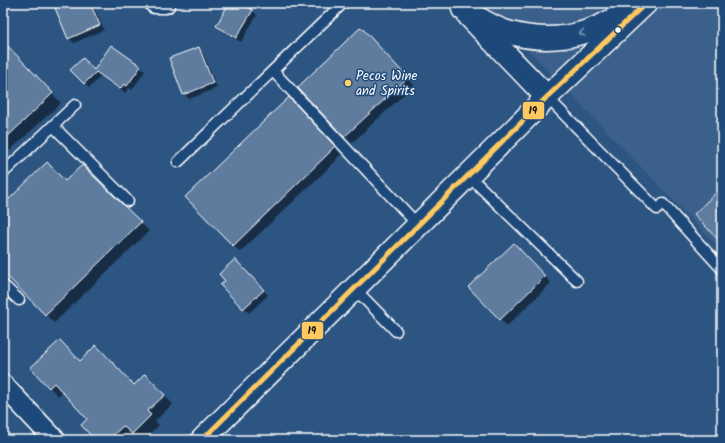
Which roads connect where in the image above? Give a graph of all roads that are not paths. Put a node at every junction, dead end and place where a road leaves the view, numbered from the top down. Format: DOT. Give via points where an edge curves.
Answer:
graph roads {
  1 [pos="155,3"];
  2 [pos="165,3"];
  3 [pos="343,3"];
  4 [pos="641,3"];
  5 [pos="646,3"];
  6 [pos="460,6"];
  7 [pos="273,71"];
  8 [pos="547,97"];
  9 [pos="75,105"];
  10 [pos="53,126"];
  11 [pos="178,162"];
  12 [pos="3,173"];
  13 [pos="468,175"];
  14 [pos="128,201"];
  15 [pos="418,225"];
  16 [pos="722,269"];
  17 [pos="578,281"];
  18 [pos="3,285"];
  19 [pos="355,288"];
  20 [pos="19,300"];
  21 [pos="396,331"];
  22 [pos="3,385"];
  23 [pos="210,437"];
  24 [pos="55,440"];
  1 -- 2 [label="street"];
  3 -- 7 [label="lane"];
  4 -- 6 [label="main road, one-way" via="605,25 586,32 552,38 530,38 506,31"];
  5 -- 8 [label="main road"];
  6 -- 8 [label="main road"];
  7 -- 11 [label="lane"];
  7 -- 15 [label="lane"];
  8 -- 13 [label="main road"];
  8 -- 16 [label="lane"];
  9 -- 10 [label="lane"];
  10 -- 12 [label="lane"];
  10 -- 14 [label="lane"];
  13 -- 15 [label="main road"];
  13 -- 17 [label="lane"];
  15 -- 19 [label="main road"];
  18 -- 20 [label="lane"];
  19 -- 21 [label="lane"];
  19 -- 23 [label="main road"];
  22 -- 24 [label="street"];
}
